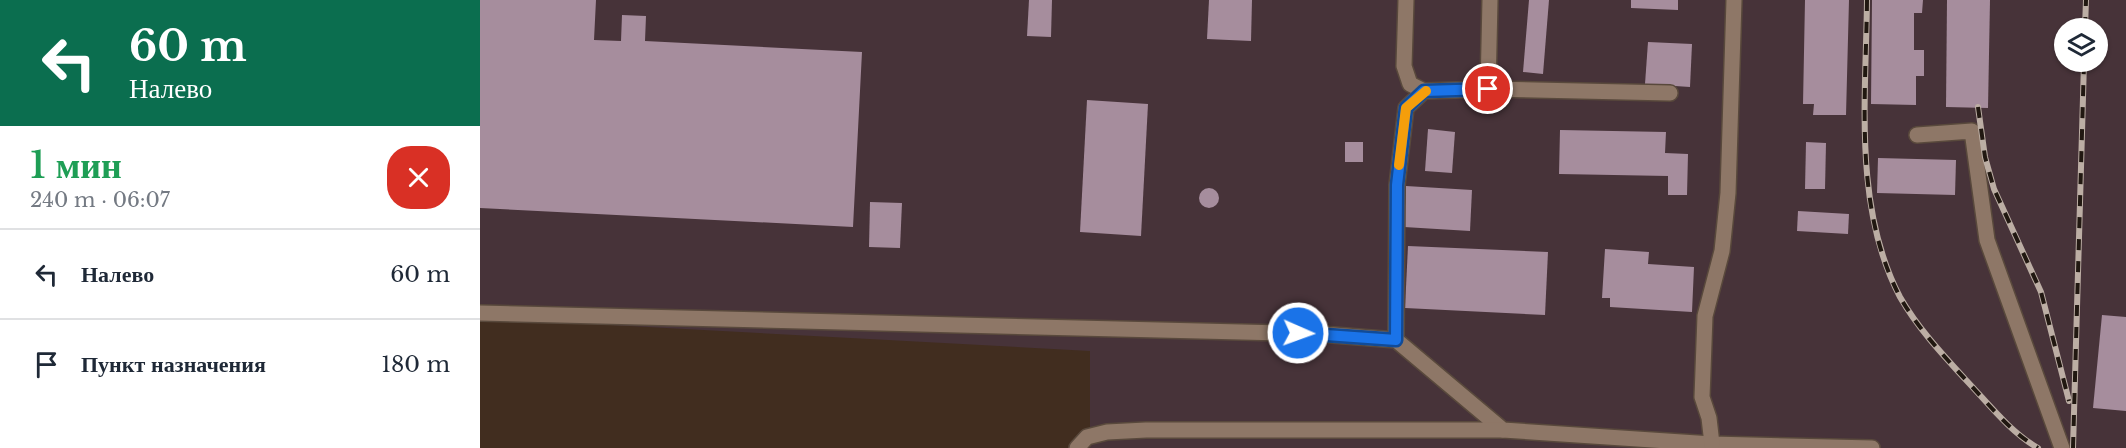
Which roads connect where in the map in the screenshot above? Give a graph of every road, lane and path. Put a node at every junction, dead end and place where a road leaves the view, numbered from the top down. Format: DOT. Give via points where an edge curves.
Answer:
graph roads {
  1 [pos="1406,0"];
  2 [pos="1490,0"];
  3 [pos="1734,0"];
  4 [pos="1488,89"];
  5 [pos="1424,91"];
  6 [pos="1670,93"];
  7 [pos="1917,135"];
  8 [pos="480,313"];
  9 [pos="1396,340"];
  10 [pos="1503,430"];
  11 [pos="1712,444"];
  12 [pos="1077,448"];
  13 [pos="1872,448"];
  14 [pos="2062,448"];
  1 -- 5 [label="street" via="1404,66 1410,84"];
  2 -- 4 [label="street"];
  3 -- 11 [label="street" via="1728,193 1722,251 1705,315 1702,397"];
  4 -- 5 [label="street"];
  4 -- 6 [label="street"];
  5 -- 9 [label="street" via="1406,108 1397,185"];
  7 -- 14 [label="street" via="1972,131 1987,240"];
  8 -- 9 [label="street" via="1321,334"];
  9 -- 10 [label="street"];
  10 -- 11 [label="street"];
  10 -- 12 [label="street" via="1146,430 1087,437"];
  11 -- 13 [label="street"];
}
